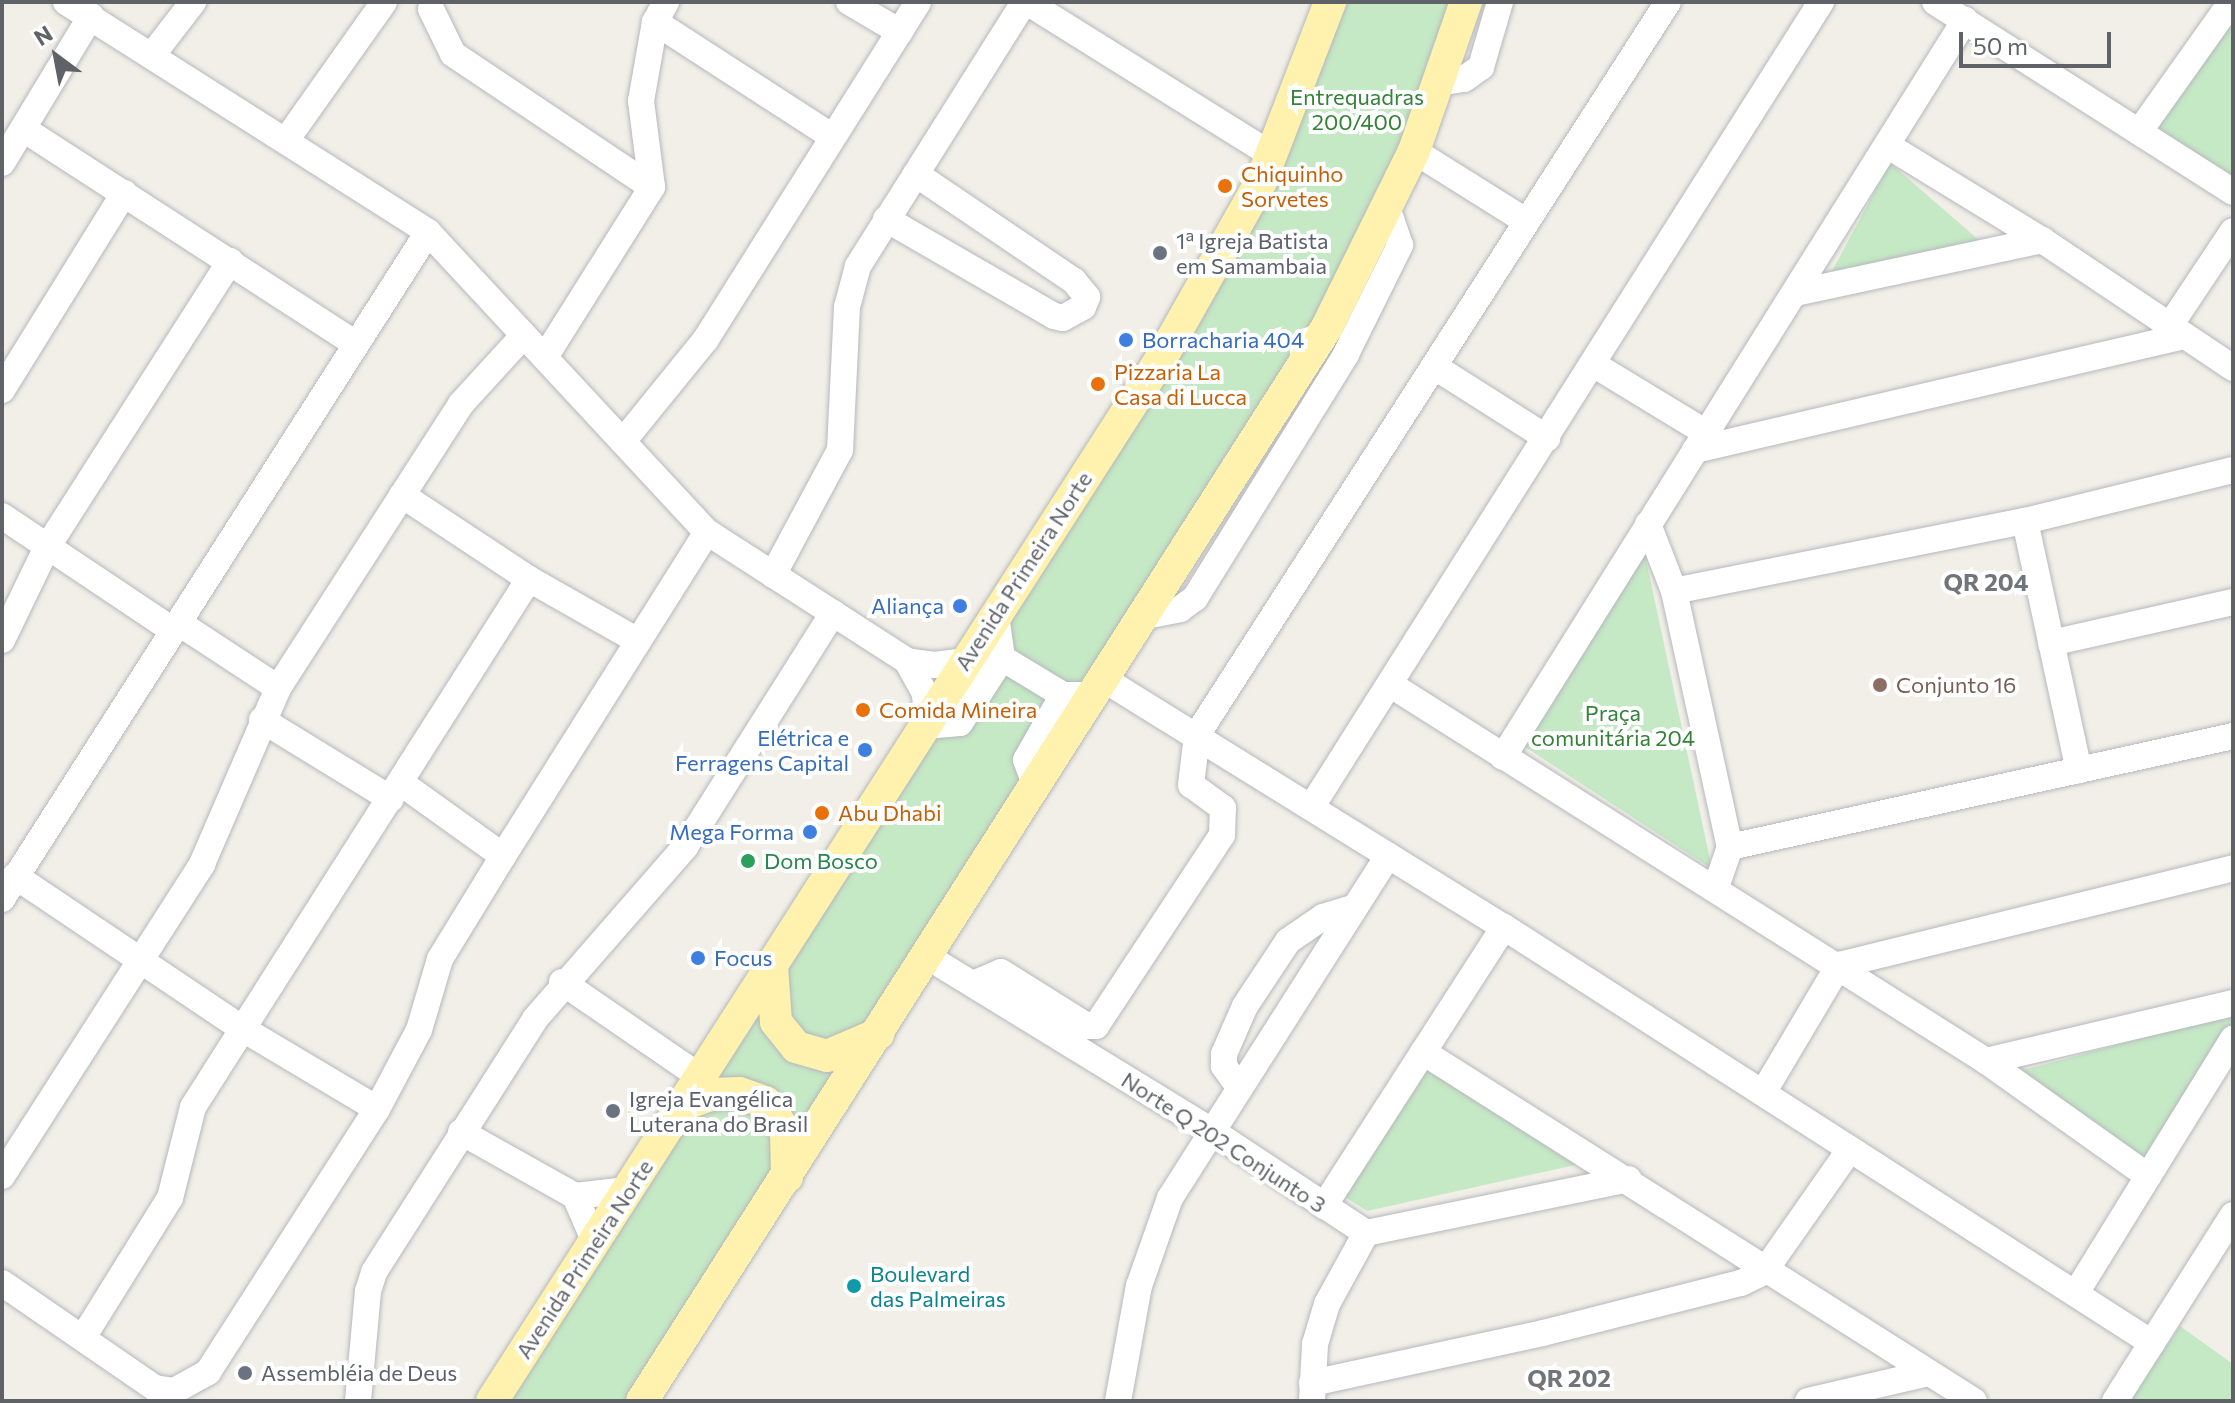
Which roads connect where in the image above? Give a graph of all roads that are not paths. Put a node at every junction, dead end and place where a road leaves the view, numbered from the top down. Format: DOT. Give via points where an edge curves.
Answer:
graph roads {
  1 [pos="66,2"];
  2 [pos="193,2"];
  3 [pos="384,2"];
  4 [pos="849,2"];
  5 [pos="918,2"];
  6 [pos="1025,2"];
  7 [pos="1330,2"];
  8 [pos="1466,2"];
  9 [pos="1500,2"];
  10 [pos="1668,2"];
  11 [pos="1821,2"];
  12 [pos="1935,2"];
  13 [pos="430,4"];
  14 [pos="660,12"];
  15 [pos="2221,12"];
  16 [pos="91,16"];
  17 [pos="1965,20"];
  18 [pos="900,32"];
  19 [pos="153,54"];
  20 [pos="1438,83"];
  21 [pos="25,130"];
  22 [pos="2139,132"];
  23 [pos="831,136"];
  24 [pos="287,139"];
  25 [pos="1890,147"];
  26 [pos="1414,151"];
  27 [pos="1273,156"];
  28 [pos="2,163"];
  29 [pos="916,174"];
  30 [pos="652,187"];
  31 [pos="2233,192"];
  32 [pos="124,193"];
  33 [pos="886,219"];
  34 [pos="1527,222"];
  35 [pos="2233,231"];
  36 [pos="428,232"];
  37 [pos="2042,240"];
  38 [pos="230,261"];
  39 [pos="1795,293"];
  40 [pos="2176,332"];
  41 [pos="524,335"];
  42 [pos="356,344"];
  43 [pos="545,357"];
  44 [pos="1593,364"];
  45 [pos="1435,367"];
  46 [pos="2233,368"];
  47 [pos="2,390"];
  48 [pos="1547,438"];
  49 [pos="624,440"];
  50 [pos="1700,441"];
  51 [pos="2233,470"];
  52 [pos="402,495"];
  53 [pos="2,516"];
  54 [pos="2025,521"];
  55 [pos="1648,524"];
  56 [pos="707,532"];
  57 [pos="46,549"];
  58 [pos="773,575"];
  59 [pos="529,579"];
  60 [pos="1674,591"];
  61 [pos="2233,602"];
  62 [pos="833,613"];
  63 [pos="996,615"];
  64 [pos="176,627"];
  65 [pos="2,640"];
  66 [pos="638,641"];
  67 [pos="2051,643"];
  68 [pos="1002,658"];
  69 [pos="907,661"];
  70 [pos="965,661"];
  71 [pos="1391,685"];
  72 [pos="278,688"];
  73 [pos="1100,688"];
  74 [pos="1063,695"];
  75 [pos="262,720"];
  76 [pos="926,725"];
  77 [pos="1197,735"];
  78 [pos="2233,736"];
  79 [pos="1503,757"];
  80 [pos="2079,770"];
  81 [pos="1036,787"];
  82 [pos="396,791"];
  83 [pos="1312,806"];
  84 [pos="1730,847"];
  85 [pos="503,856"];
  86 [pos="1388,856"];
  87 [pos="2233,868"];
  88 [pos="1716,887"];
  89 [pos="6,889"];
  90 [pos="1353,908"];
  91 [pos="1504,927"];
  92 [pos="928,957"];
  93 [pos="143,962"];
  94 [pos="1839,965"];
  95 [pos="772,967"];
  96 [pos="562,982"];
  97 [pos="973,984"];
  98 [pos="2233,1003"];
  99 [pos="243,1029"];
  100 [pos="878,1034"];
  101 [pos="2233,1039"];
  102 [pos="1423,1052"];
  103 [pos="1986,1061"];
  104 [pos="700,1077"];
  105 [pos="1239,1087"];
  106 [pos="1763,1093"];
  107 [pos="683,1105"];
  108 [pos="377,1109"];
  109 [pos="1212,1131"];
  110 [pos="461,1132"];
  111 [pos="1850,1149"];
  112 [pos="2,1176"];
  113 [pos="2148,1176"];
  114 [pos="787,1177"];
  115 [pos="1628,1179"];
  116 [pos="628,1190"];
  117 [pos="575,1196"];
  118 [pos="1324,1206"];
  119 [pos="2233,1215"];
  120 [pos="1366,1233"];
  121 [pos="595,1242"];
  122 [pos="1764,1272"];
  123 [pos="2,1283"];
  124 [pos="2076,1293"];
  125 [pos="84,1336"];
  126 [pos="2152,1343"];
  127 [pos="1928,1373"];
  128 [pos="1312,1392"];
  129 [pos="358,1401"];
  130 [pos="492,1401"];
  131 [pos="642,1401"];
  132 [pos="1118,1401"];
  133 [pos="1808,1401"];
  134 [pos="1974,1401"];
  135 [pos="2115,1401"];
  1 -- 16 [label="street"];
  2 -- 19 [label="street"];
  3 -- 24 [label="street"];
  4 -- 18 [label="street"];
  5 -- 18 [label="street"];
  6 -- 27 [label="street"];
  6 -- 29 [label="street"];
  7 -- 27 [label="main road, Avenida Primeira Norte"];
  8 -- 20 [label="main road"];
  9 -- 20 [label="street" via="1481,67 1464,79"];
  10 -- 34 [label="street"];
  11 -- 44 [label="street"];
  12 -- 17 [label="street"];
  13 -- 30 [label="street" via="453,54"];
  14 -- 23 [label="street"];
  14 -- 30 [label="street" via="641,101"];
  15 -- 22 [label="street"];
  16 -- 19 [label="street"];
  16 -- 21 [label="street"];
  17 -- 22 [label="street"];
  17 -- 25 [label="street"];
  18 -- 23 [label="street"];
  19 -- 24 [label="street"];
  20 -- 26 [label="main road"];
  21 -- 28 [label="street"];
  21 -- 32 [label="street"];
  22 -- 31 [label="street"];
  23 -- 49 [label="street" via="706,339"];
  24 -- 36 [label="street"];
  25 -- 37 [label="street"];
  25 -- 39 [label="street"];
  26 -- 34 [label="street"];
  26 -- 73 [label="main road" via="1327,327"];
  27 -- 63 [label="main road, Avenida Primeira Norte" via="1162,357"];
  29 -- 33 [label="street"];
  29 -- 33 [label="street" via="1074,281 1087,297 1083,307 1063,318 1054,316"];
  30 -- 43 [label="street"];
  32 -- 38 [label="street"];
  32 -- 47 [label="street"];
  33 -- 58 [label="street" via="850,287 840,450"];
  34 -- 45 [label="street"];
  35 -- 40 [label="street"];
  36 -- 41 [label="street"];
  36 -- 42 [label="street"];
  37 -- 39 [label="street"];
  37 -- 40 [label="street"];
  38 -- 42 [label="street"];
  38 -- 57 [label="street"];
  39 -- 50 [label="street"];
  40 -- 46 [label="street"];
  40 -- 50 [label="street"];
  41 -- 43 [label="street"];
  41 -- 52 [label="street" via="461,404"];
  42 -- 64 [label="street"];
  43 -- 49 [label="street"];
  44 -- 48 [label="street"];
  44 -- 50 [label="street"];
  45 -- 48 [label="street"];
  45 -- 77 [label="street"];
  48 -- 71 [label="street"];
  49 -- 56 [label="street"];
  50 -- 55 [label="street"];
  51 -- 54 [label="street"];
  52 -- 59 [label="street"];
  52 -- 72 [label="street"];
  53 -- 57 [label="street"];
  54 -- 60 [label="street"];
  54 -- 67 [label="street"];
  55 -- 60 [label="street"];
  55 -- 79 [label="street"];
  56 -- 58 [label="street"];
  56 -- 66 [label="street"];
  57 -- 64 [label="street"];
  57 -- 65 [label="street"];
  58 -- 62 [label="street"];
  59 -- 66 [label="street"];
  59 -- 82 [label="street"];
  60 -- 84 [label="street"];
  61 -- 67 [label="street"];
  62 -- 69 [label="street"];
  62 -- 96 [label="street" via="685,847"];
  63 -- 68 [label="street"];
  63 -- 70 [label="main road, Avenida Primeira Norte"];
  64 -- 72 [label="street"];
  64 -- 89 [label="street"];
  66 -- 85 [label="street"];
  67 -- 80 [label="street"];
  68 -- 74 [label="street"];
  68 -- 76 [label="street" via="960,723"];
  69 -- 70 [label="street"];
  69 -- 76 [label="street" via="925,694"];
  70 -- 76 [label="main road, Avenida Primeira Norte"];
  71 -- 79 [label="street"];
  71 -- 83 [label="street"];
  72 -- 75 [label="street"];
  73 -- 74 [label="street"];
  73 -- 77 [label="street"];
  73 -- 81 [label="main road"];
  74 -- 81 [label="street" via="1026,760"];
  75 -- 82 [label="street"];
  75 -- 93 [label="street" via="223,821"];
  76 -- 95 [label="main road, Avenida Primeira Norte"];
  77 -- 83 [label="street"];
  77 -- 97 [label="street" via="1191,785 1223,808 1222,835 1096,1026 1087,1026 1001,972"];
  78 -- 80 [label="street"];
  79 -- 88 [label="street"];
  80 -- 84 [label="street"];
  81 -- 92 [label="main road"];
  82 -- 85 [label="street"];
  82 -- 99 [label="street"];
  83 -- 86 [label="street"];
  84 -- 88 [label="street"];
  85 -- 108 [label="street" via="440,959 419,1030"];
  86 -- 90 [label="street"];
  86 -- 91 [label="street"];
  87 -- 94 [label="street"];
  88 -- 94 [label="street"];
  89 -- 93 [label="street"];
  90 -- 105 [label="street"];
  90 -- 105 [label="street" via="1323,917 1288,941 1245,1006 1224,1054 1224,1066"];
  91 -- 102 [label="street"];
  91 -- 106 [label="street"];
  92 -- 97 [label="street, Norte Q 202 Conjunto 3"];
  92 -- 100 [label="main road"];
  93 -- 99 [label="street"];
  93 -- 112 [label="street"];
  94 -- 103 [label="street"];
  94 -- 106 [label="street"];
  95 -- 100 [label="main road" via="776,1022 796,1047 827,1056"];
  95 -- 104 [label="main road, Avenida Primeira Norte"];
  96 -- 104 [label="street"];
  96 -- 110 [label="street"];
  97 -- 109 [label="street, Norte Q 202 Conjunto 3"];
  98 -- 103 [label="street"];
  99 -- 108 [label="street"];
  99 -- 125 [label="street" via="193,1107 170,1198"];
  100 -- 114 [label="main road"];
  101 -- 113 [label="street"];
  102 -- 115 [label="street"];
  102 -- 118 [label="street"];
  103 -- 113 [label="street"];
  104 -- 107 [label="main road, Avenida Primeira Norte"];
  105 -- 109 [label="street"];
  106 -- 111 [label="street"];
  107 -- 114 [label="main road" via="713,1094 739,1093 765,1102 786,1132"];
  107 -- 116 [label="main road, Avenida Primeira Norte"];
  108 -- 125 [label="street" via="201,1378 174,1391 155,1388"];
  109 -- 118 [label="street, Norte Q 202 Conjunto 3"];
  109 -- 132 [label="street" via="1170,1198 1152,1247 1139,1286"];
  110 -- 117 [label="street"];
  110 -- 129 [label="street" via="374,1272"];
  111 -- 122 [label="street"];
  111 -- 124 [label="street"];
  113 -- 124 [label="street"];
  114 -- 131 [label="main road"];
  115 -- 120 [label="street"];
  115 -- 122 [label="street"];
  116 -- 117 [label="street"];
  116 -- 121 [label="main road, Avenida Primeira Norte"];
  117 -- 121 [label="street"];
  118 -- 120 [label="street, Norte Q 202 Conjunto 3"];
  119 -- 126 [label="street"];
  120 -- 128 [label="street" via="1327,1304 1315,1344"];
  121 -- 130 [label="main road, Avenida Primeira Norte"];
  122 -- 127 [label="street"];
  122 -- 128 [label="street" via="1741,1283"];
  123 -- 125 [label="street"];
  124 -- 126 [label="street"];
  126 -- 135 [label="street"];
  127 -- 133 [label="street"];
  127 -- 134 [label="street"];
}
